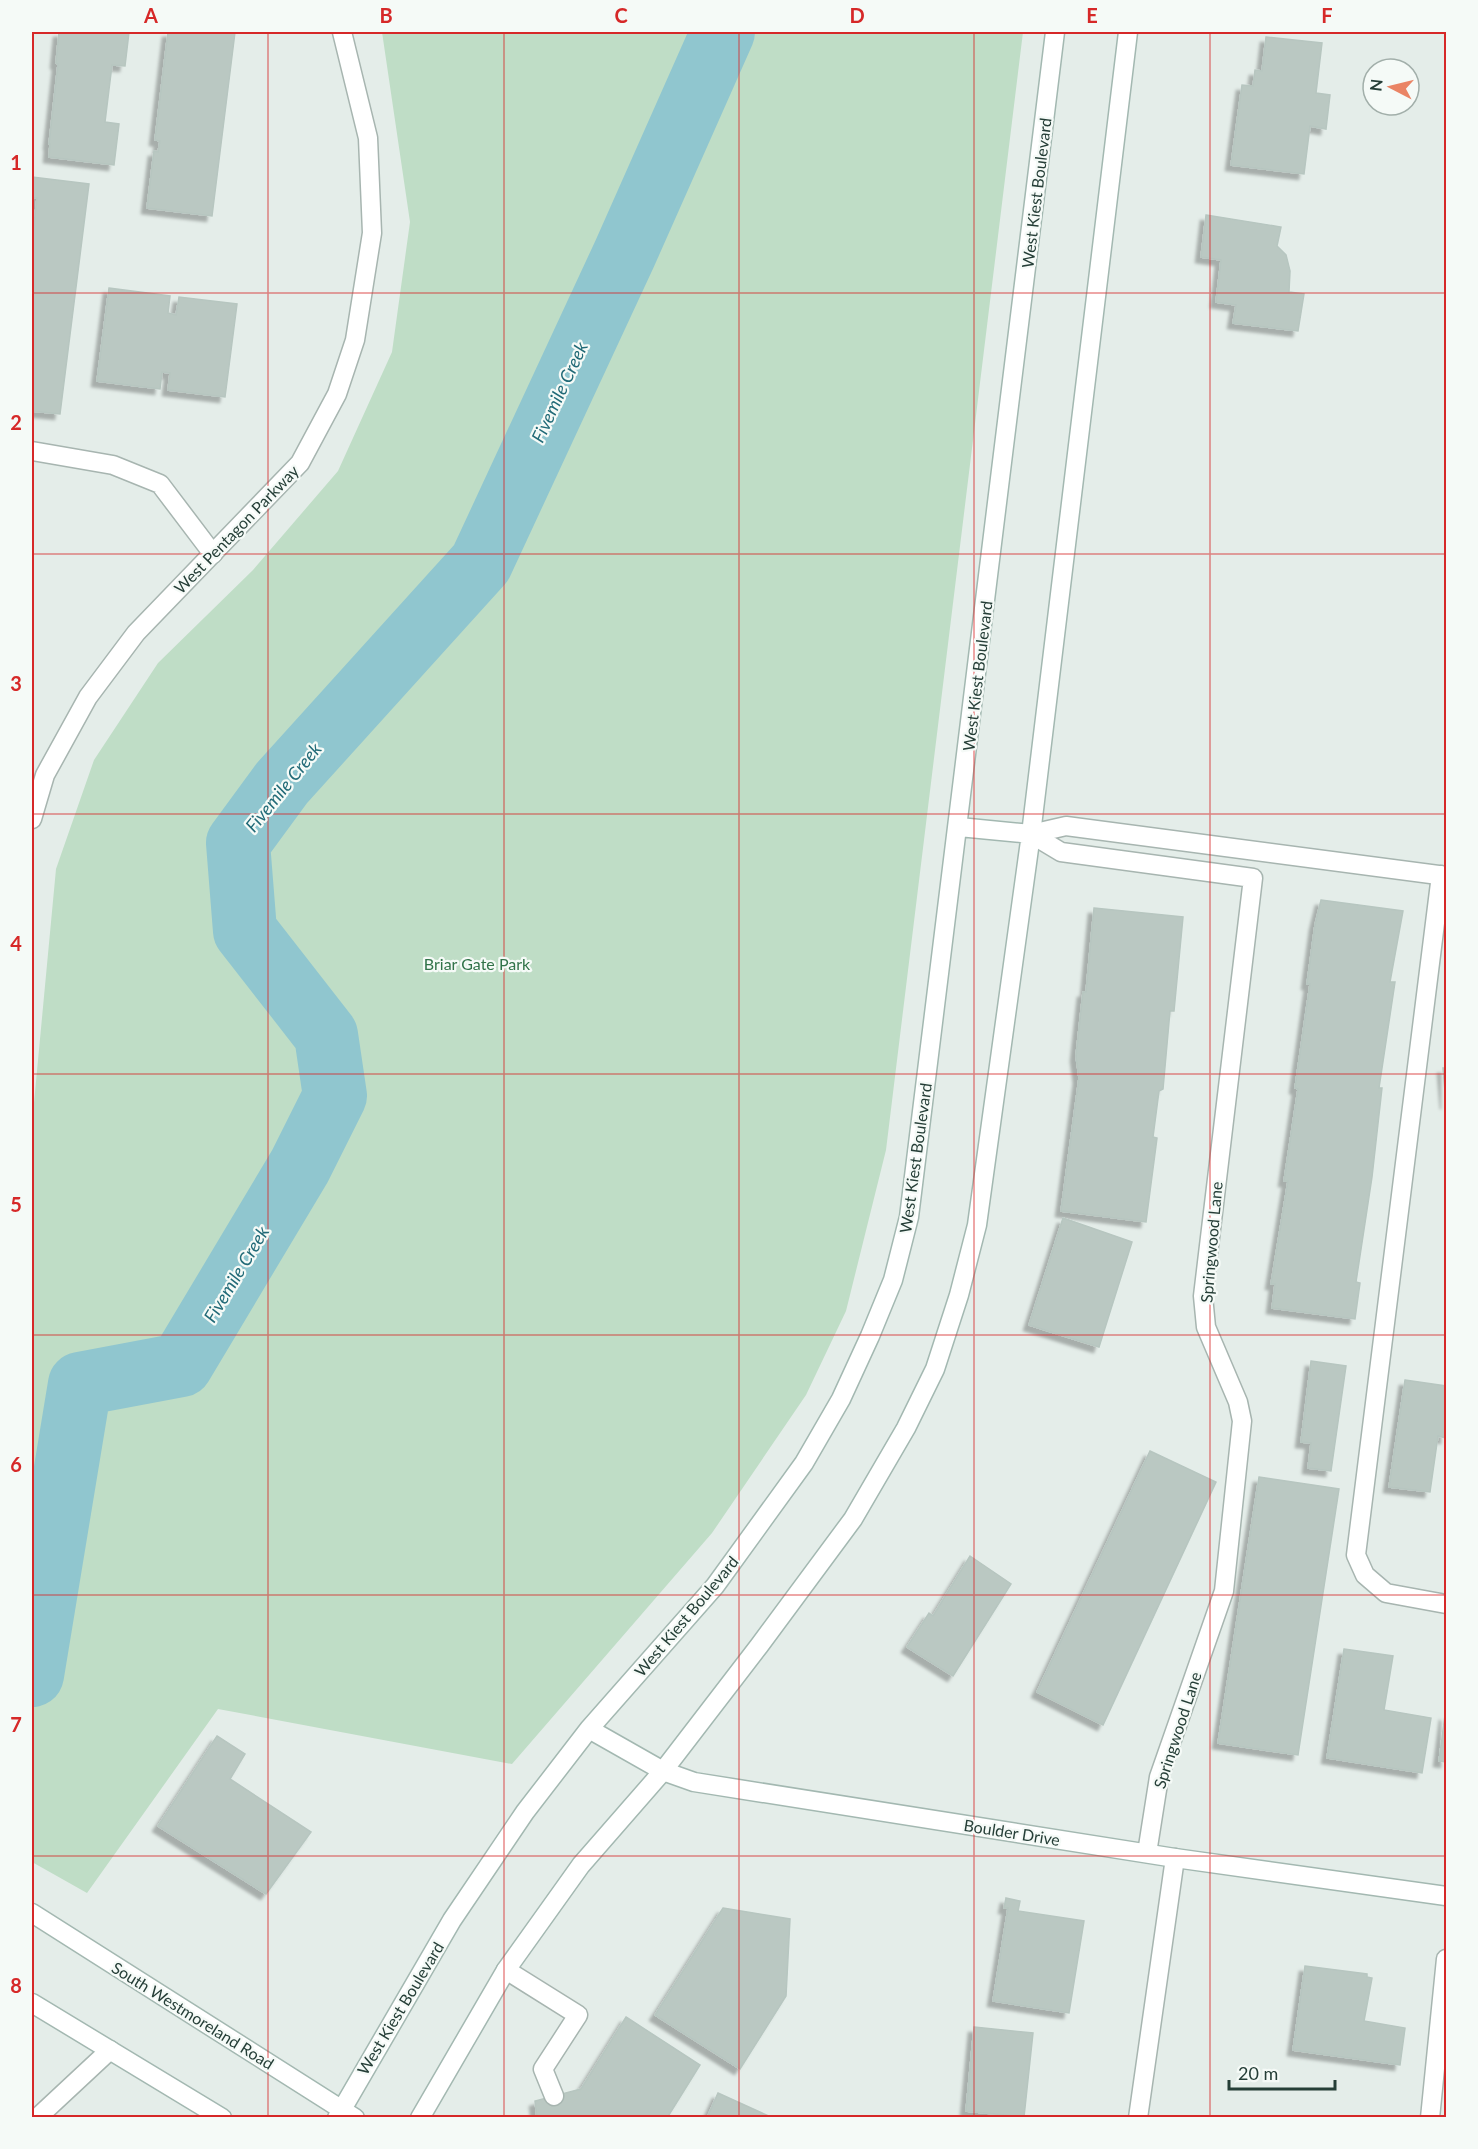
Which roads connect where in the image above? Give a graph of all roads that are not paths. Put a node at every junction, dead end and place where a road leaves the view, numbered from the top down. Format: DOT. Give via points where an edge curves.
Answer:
graph roads {
  1 [pos="342,32"];
  2 [pos="1055,32"];
  3 [pos="1128,32"];
  4 [pos="32,451"];
  5 [pos="213,554"];
  6 [pos="32,819"];
  7 [pos="958,827"];
  8 [pos="1031,834"];
  9 [pos="1444,875"];
  10 [pos="1446,1604"];
  11 [pos="589,1729"];
  12 [pos="663,1771"];
  13 [pos="1147,1853"];
  14 [pos="1175,1858"];
  15 [pos="1446,1896"];
  16 [pos="32,1913"];
  17 [pos="1446,1959"];
  18 [pos="506,1970"];
  19 [pos="32,2003"];
  20 [pos="110,2050"];
  21 [pos="554,2096"];
  22 [pos="344,2115"];
  23 [pos="37,2118"];
  24 [pos="222,2118"];
  25 [pos="420,2118"];
  26 [pos="1138,2118"];
  27 [pos="1430,2118"];
  1 -- 5 [label="main road, West Pentagon Parkway" via="368,138 372,234 355,340 337,394 300,463"];
  2 -- 7 [label="main road, West Kiest Boulevard"];
  3 -- 8 [label="main road"];
  4 -- 5 [label="main road" via="113,465 160,484"];
  5 -- 6 [label="main road, West Pentagon Parkway" via="136,633 88,697 45,775"];
  7 -- 8 [label="main road"];
  7 -- 11 [label="main road, West Kiest Boulevard" via="909,1217 893,1280 841,1399 804,1463 715,1586"];
  8 -- 9 [label="main road" via="1066,826"];
  8 -- 12 [label="main road" via="977,1226 936,1369 854,1518"];
  8 -- 13 [label="main road, Springwood Lane" via="1061,852 1253,878 1203,1296 1206,1327 1238,1402 1242,1421 1224,1591 1159,1777"];
  9 -- 10 [label="main road" via="1356,1555 1365,1575 1386,1593"];
  11 -- 12 [label="main road, Boulder Drive"];
  11 -- 22 [label="main road, West Kiest Boulevard" via="525,1812 452,1920"];
  12 -- 13 [label="main road, Boulder Drive" via="694,1782"];
  12 -- 18 [label="main road" via="581,1865"];
  13 -- 14 [label="main road, Boulder Drive"];
  14 -- 15 [label="main road, Boulder Drive"];
  14 -- 26 [label="main road"];
  16 -- 22 [label="main road, South Westmoreland Road"];
  17 -- 27 [label="main road"];
  18 -- 21 [label="main road" via="578,2015 543,2069"];
  18 -- 25 [label="main road"];
  19 -- 20 [label="main road"];
  20 -- 23 [label="main road"];
  20 -- 24 [label="main road"];
}
